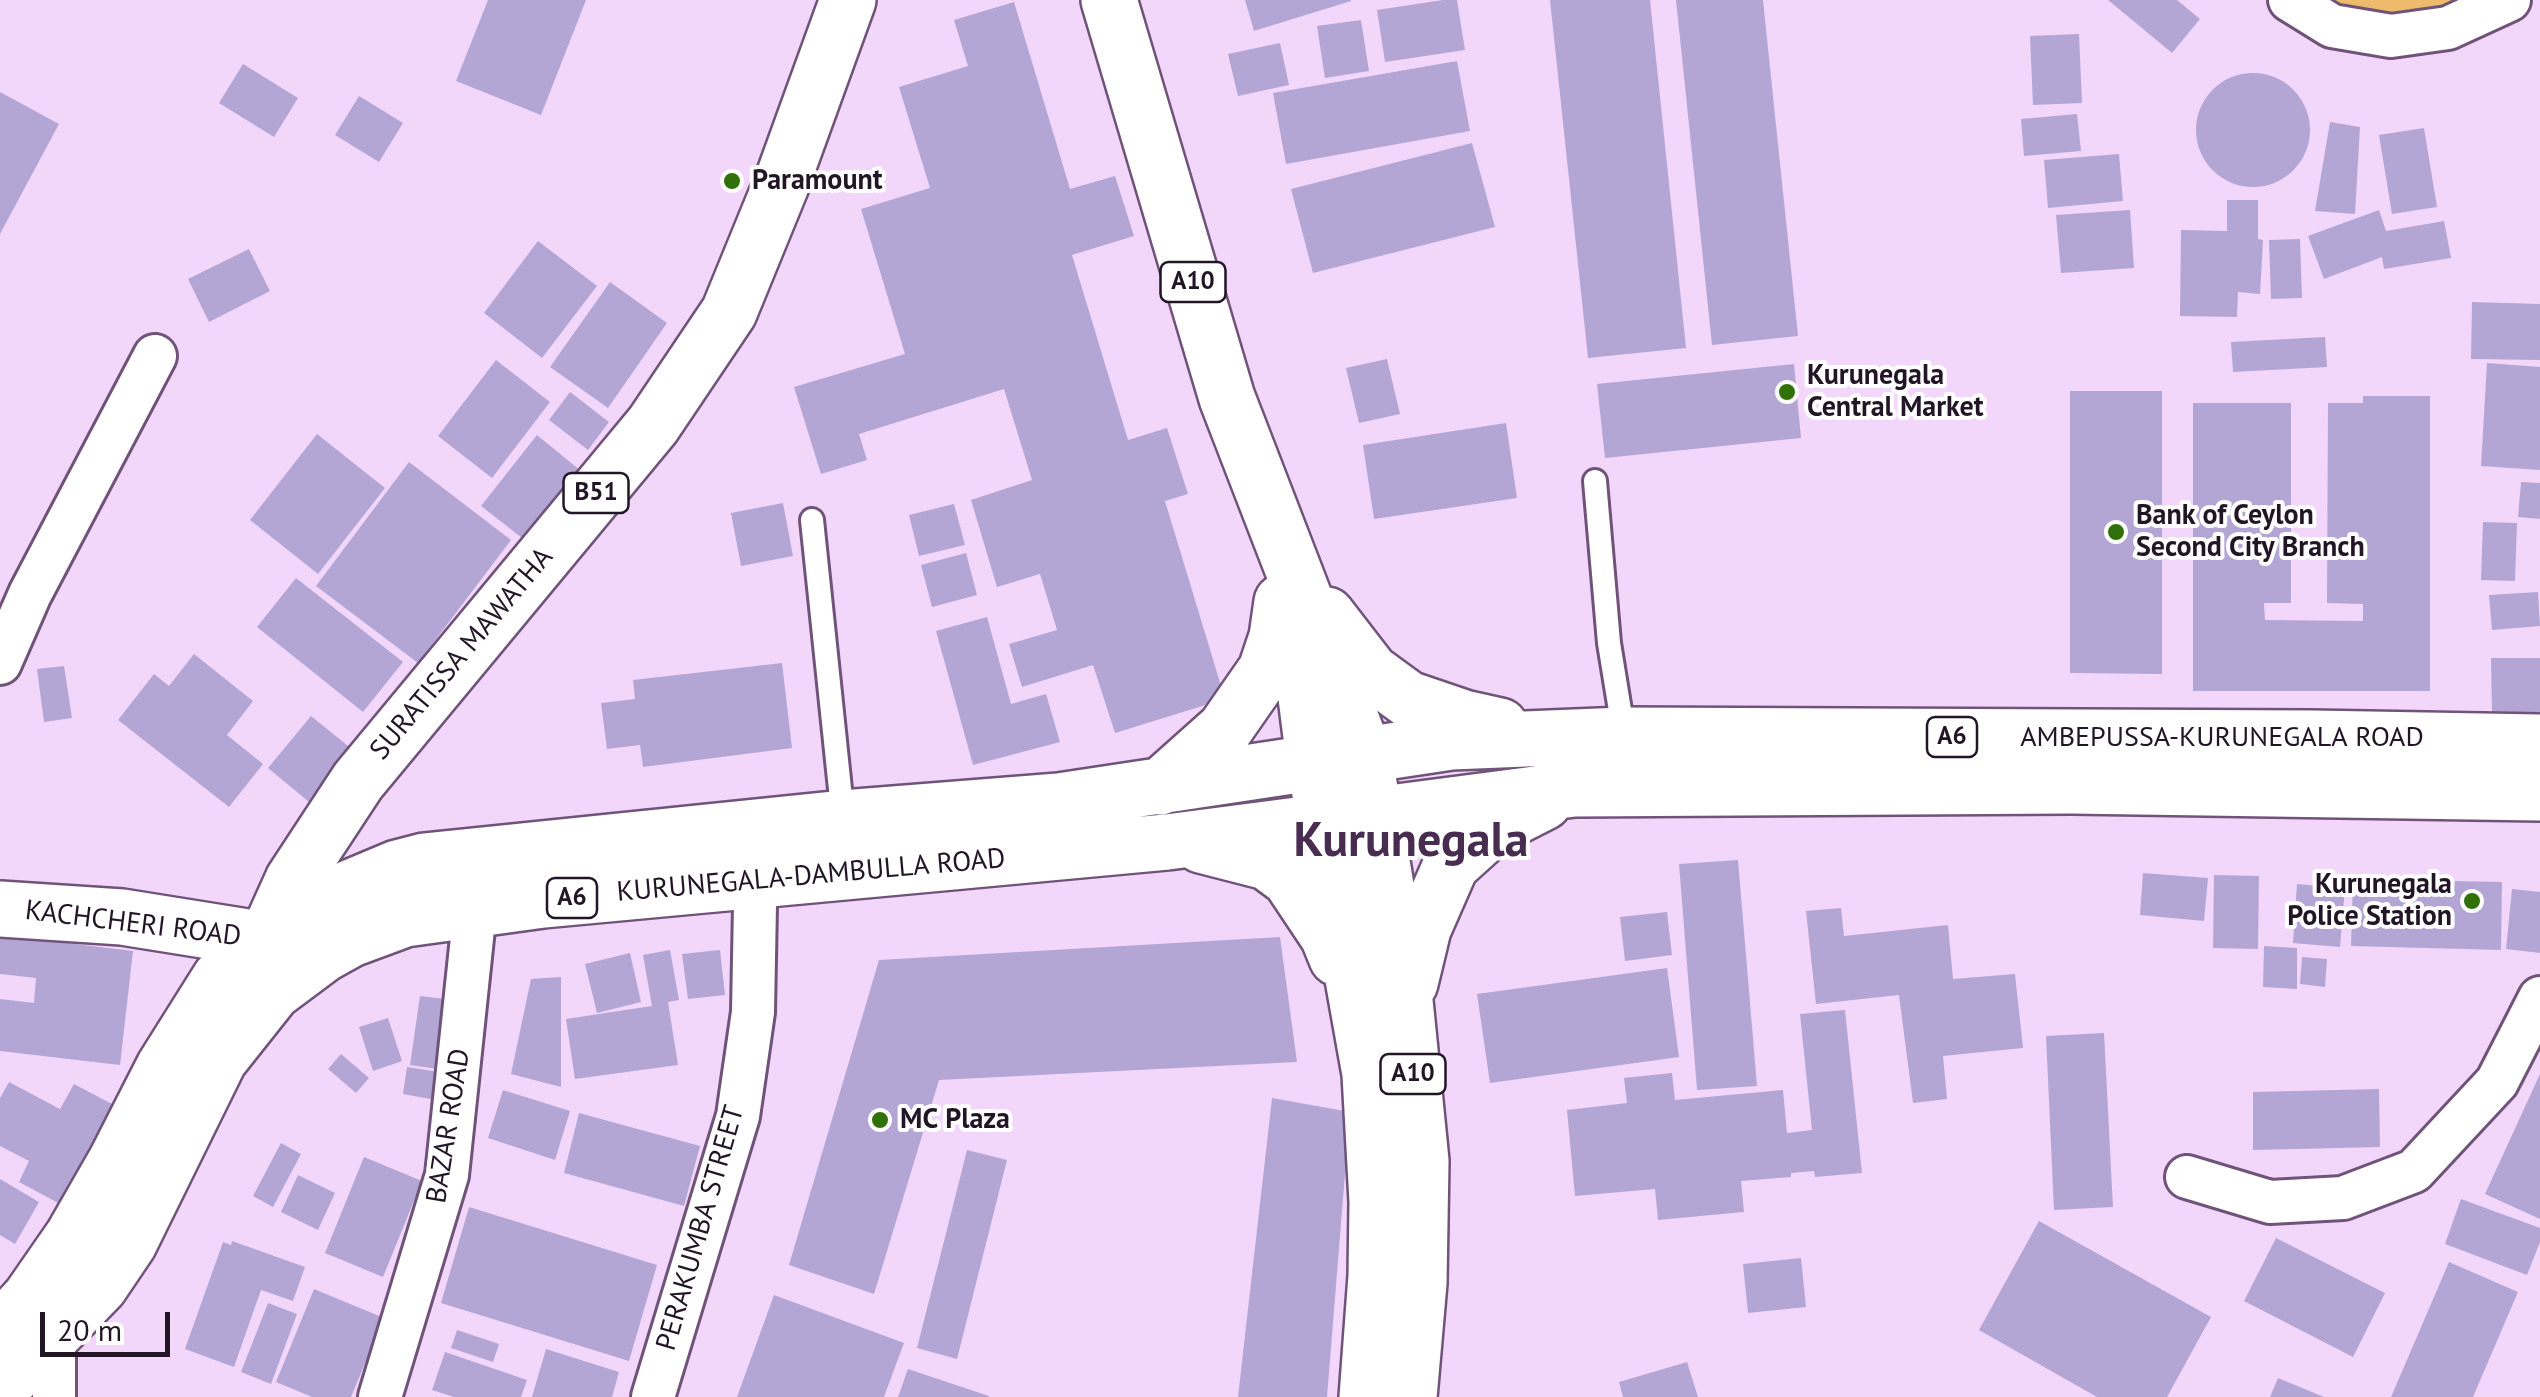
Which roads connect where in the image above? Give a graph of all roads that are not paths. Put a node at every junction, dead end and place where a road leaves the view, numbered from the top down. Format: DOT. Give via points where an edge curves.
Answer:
graph roads {
  1 [pos="848,0"];
  2 [pos="1110,0"];
  3 [pos="2290,0"];
  4 [pos="2509,0"];
  5 [pos="155,356"];
  6 [pos="1595,481"];
  7 [pos="812,520"];
  8 [pos="1288,560"];
  9 [pos="0,664"];
  10 [pos="1624,735"];
  11 [pos="1562,737"];
  12 [pos="2540,742"];
  13 [pos="1339,756"];
  14 [pos="1160,787"];
  15 [pos="1574,789"];
  16 [pos="2540,793"];
  17 [pos="1350,817"];
  18 [pos="844,818"];
  19 [pos="1167,842"];
  20 [pos="756,853"];
  21 [pos="477,881"];
  22 [pos="0,908"];
  23 [pos="266,940"];
  24 [pos="2540,998"];
  25 [pos="1384,1008"];
  26 [pos="2187,1177"];
  27 [pos="0,1331"];
  28 [pos="54,1334"];
  29 [pos="0,1389"];
  30 [pos="54,1397"];
  31 [pos="380,1397"];
  32 [pos="653,1397"];
  33 [pos="1367,1397"];
  34 [pos="1409,1397"];
  1 -- 23 [label="main road, SURATISSA MAWATHA / B51" via="728,312 653,425 358,781 293,880"];
  2 -- 8 [label="main road, A10" via="1227,398"];
  3 -- 4 [label="street" via="2332,26 2391,36 2448,28"];
  5 -- 9 [label="street"];
  6 -- 10 [label="lane"];
  7 -- 18 [label="lane"];
  8 -- 11 [label="main road" via="1371,672 1408,699 1464,718"];
  8 -- 13 [label="main road, A10"];
  8 -- 14 [label="main road" via="1266,670 1224,729"];
  10 -- 11 [label="main road, AMBEPUSSA-KURUNEGALA ROAD / A6"];
  10 -- 12 [label="main road, AMBEPUSSA-KURUNEGALA ROAD / A6"];
  11 -- 13 [label="main road, AMBEPUSSA-KURUNEGALA ROAD / A6"];
  13 -- 14 [label="main road, KURUNEGALA-DAMBULLA ROAD / A6"];
  13 -- 17 [label="main road, A10"];
  14 -- 18 [label="main road, KURUNEGALA-DAMBULLA ROAD / A6"];
  15 -- 16 [label="main road, AMBEPUSSA-KURUNEGALA ROAD / A6" via="2071,786"];
  15 -- 17 [label="main road, AMBEPUSSA-KURUNEGALA ROAD / A6"];
  15 -- 25 [label="main road" via="1491,829 1451,864"];
  17 -- 19 [label="main road, KURUNEGALA-DAMBULLA ROAD / A6"];
  17 -- 25 [label="main road, A10"];
  18 -- 20 [label="main road, KURUNEGALA-DAMBULLA ROAD / A6"];
  19 -- 20 [label="main road, KURUNEGALA-DAMBULLA ROAD / A6"];
  19 -- 25 [label="main road" via="1241,854 1290,879"];
  20 -- 21 [label="main road, KURUNEGALA-DAMBULLA ROAD / A6"];
  20 -- 32 [label="street, PERAKUMBA STREET" via="753,1012 738,1116"];
  21 -- 23 [label="main road, KURUNEGALA-DAMBULLA ROAD / A6" via="424,862 370,878"];
  21 -- 28 [label="main road, KURUNEGALA-DAMBULLA ROAD / A6" via="351,939 272,992 219,1060 130,1243"];
  21 -- 31 [label="street, BAZAR ROAD" via="447,1175"];
  22 -- 23 [label="main road, KACHCHERI ROAD" via="122,917"];
  23 -- 27 [label="main road, KURUNEGALA-DAMBULLA ROAD / A6" via="240,958 202,1004 73,1236"];
  24 -- 26 [label="street" via="2496,1082 2414,1171 2343,1198 2270,1202"];
  25 -- 33 [label="main road, A10" via="1370,1074 1376,1276"];
  25 -- 34 [label="main road, A10" via="1421,1160"];
  28 -- 29 [label="main road, KURUNEGALA-DAMBULLA ROAD / A6"];
  28 -- 30 [label="street"];
}
